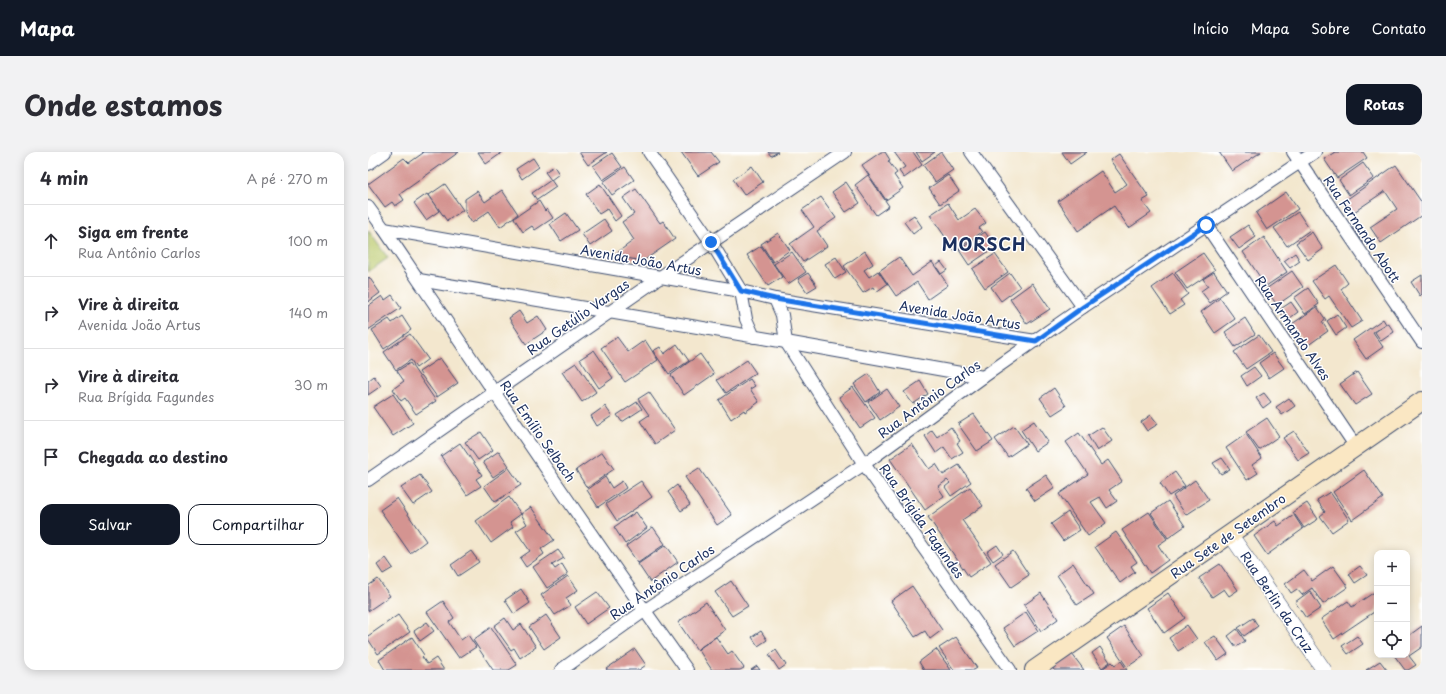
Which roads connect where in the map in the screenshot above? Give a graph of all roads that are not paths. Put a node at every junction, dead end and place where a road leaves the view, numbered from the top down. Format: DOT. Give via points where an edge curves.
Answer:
graph roads {
  1 [pos="386,152"];
  2 [pos="649,152"];
  3 [pos="845,152"];
  4 [pos="971,152"];
  5 [pos="1315,152"];
  6 [pos="1296,157"];
  7 [pos="368,164"];
  8 [pos="368,207"];
  9 [pos="1206,225"];
  10 [pos="384,229"];
  11 [pos="711,242"];
  12 [pos="659,278"];
  13 [pos="419,280"];
  14 [pos="741,291"];
  15 [pos="775,299"];
  16 [pos="1083,307"];
  17 [pos="612,312"];
  18 [pos="754,337"];
  19 [pos="1036,341"];
  20 [pos="786,342"];
  21 [pos="1422,342"];
  22 [pos="983,377"];
  23 [pos="494,392"];
  24 [pos="1422,401"];
  25 [pos="1356,447"];
  26 [pos="864,464"];
  27 [pos="368,480"];
  28 [pos="1230,534"];
  29 [pos="644,611"];
  30 [pos="561,670"];
  31 [pos="687,670"];
  32 [pos="1010,670"];
  33 [pos="1034,670"];
  34 [pos="1324,670"];
  1 -- 7 [label="street"];
  2 -- 11 [label="street"];
  3 -- 11 [label="street, Rua Getúlio Vargas"];
  4 -- 16 [label="street"];
  5 -- 6 [label="street, Rua Antônio Carlos"];
  6 -- 9 [label="street, Rua Antônio Carlos"];
  6 -- 21 [label="street, Rua Fernando Abott"];
  8 -- 10 [label="street, Rua Emílio Selbach"];
  9 -- 16 [label="street, Rua Antônio Carlos"];
  9 -- 25 [label="street, Rua Armando Alves"];
  10 -- 12 [label="street, Avenida João Artus"];
  10 -- 13 [label="street, Rua Emílio Selbach"];
  11 -- 12 [label="street, Rua Getúlio Vargas"];
  11 -- 14 [label="street"];
  12 -- 14 [label="street, Avenida João Artus"];
  12 -- 17 [label="street, Rua Getúlio Vargas"];
  13 -- 17 [label="street"];
  13 -- 23 [label="street, Rua Emílio Selbach"];
  14 -- 15 [label="street, Avenida João Artus"];
  14 -- 18 [label="street" via="746,319"];
  15 -- 19 [label="street, Avenida João Artus"];
  15 -- 20 [label="street, Rua Brígida Fagundes" via="782,315"];
  16 -- 19 [label="street, Rua Antônio Carlos"];
  17 -- 18 [label="street"];
  17 -- 23 [label="street, Rua Getúlio Vargas"];
  18 -- 20 [label="street"];
  19 -- 22 [label="street, Rua Antônio Carlos"];
  20 -- 22 [label="street"];
  20 -- 26 [label="street, Rua Brígida Fagundes"];
  22 -- 26 [label="street, Rua Antônio Carlos"];
  23 -- 27 [label="street, Rua Getúlio Vargas"];
  23 -- 29 [label="street, Rua Emílio Selbach"];
  24 -- 25 [label="main road, Rua Sete de Setembro"];
  25 -- 28 [label="main road, Rua Sete de Setembro"];
  26 -- 29 [label="street, Rua Antônio Carlos"];
  26 -- 32 [label="street, Rua Brígida Fagundes"];
  28 -- 33 [label="main road, Rua Sete de Setembro"];
  28 -- 34 [label="street, Rua Berlin da Cruz"];
  29 -- 30 [label="street, Rua Antônio Carlos"];
  29 -- 31 [label="street, Rua Emílio Selbach"];
}
